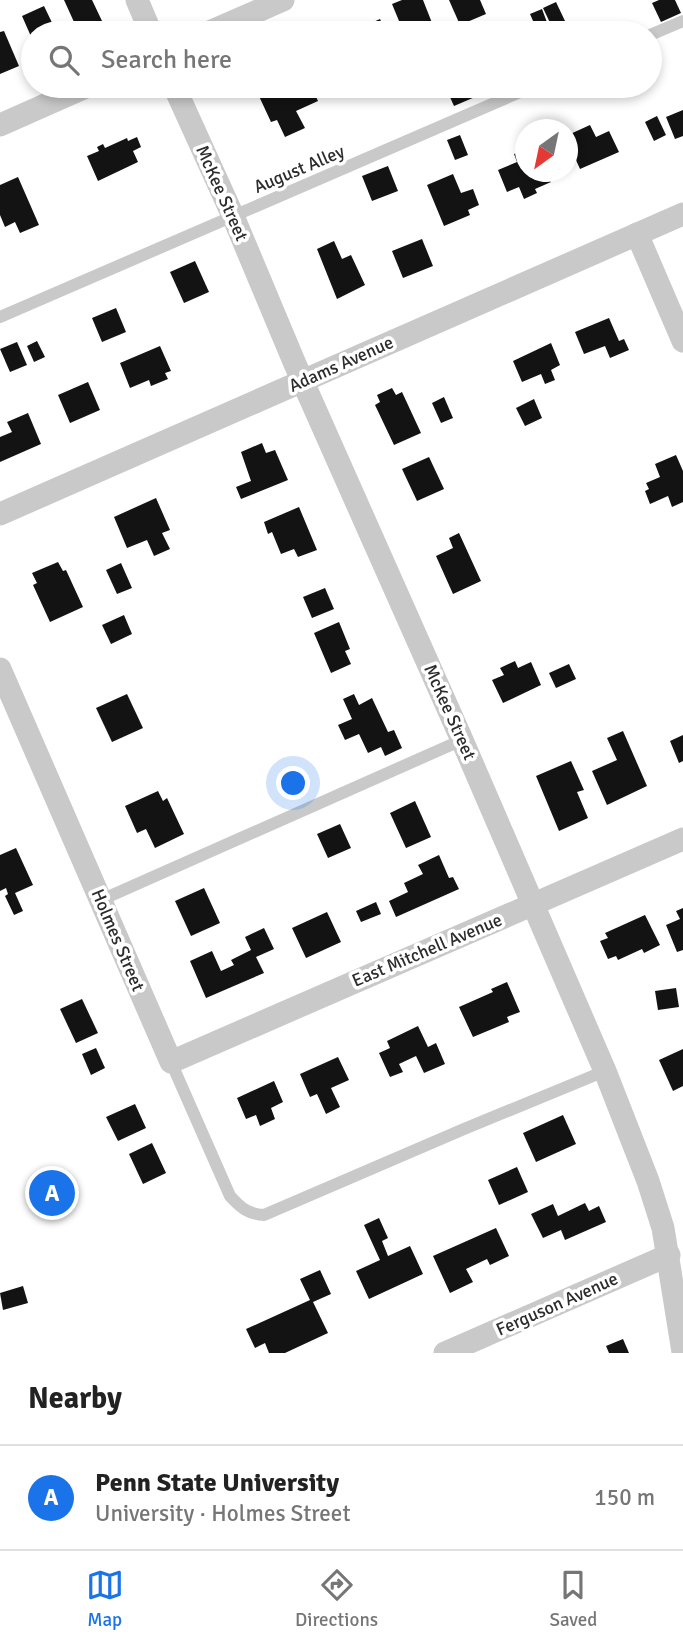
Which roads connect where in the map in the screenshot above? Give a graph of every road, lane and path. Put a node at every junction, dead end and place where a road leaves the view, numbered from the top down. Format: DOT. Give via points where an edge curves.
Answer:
graph roads {
  1 [pos="137,0"];
  2 [pos="283,0"];
  3 [pos="146,21"];
  4 [pos="235,21"];
  5 [pos="683,21"];
  6 [pos="662,30"];
  7 [pos="61,98"];
  8 [pos="179,98"];
  9 [pos="506,98"];
  10 [pos="0,125"];
  11 [pos="683,214"];
  12 [pos="233,216"];
  13 [pos="637,234"];
  14 [pos="0,317"];
  15 [pos="683,341"];
  16 [pos="302,381"];
  17 [pos="0,514"];
  18 [pos="0,668"];
  19 [pos="462,740"];
  20 [pos="683,839"];
  21 [pos="101,900"];
  22 [pos="533,904"];
  23 [pos="171,1062"];
  24 [pos="605,1071"];
  25 [pos="669,1255"];
  26 [pos="683,1352"];
  27 [pos="445,1353"];
  1 -- 3 [label="street"];
  2 -- 4 [label="street"];
  5 -- 6 [label="lane"];
  7 -- 10 [label="street"];
  8 -- 12 [label="street, McKee Street"];
  9 -- 12 [label="lane, August Alley"];
  11 -- 13 [label="street, Adams Avenue"];
  12 -- 14 [label="lane, August Alley"];
  12 -- 16 [label="street, McKee Street"];
  13 -- 15 [label="street"];
  13 -- 16 [label="street, Adams Avenue"];
  16 -- 17 [label="street, Adams Avenue"];
  16 -- 19 [label="street, McKee Street"];
  18 -- 21 [label="street, Holmes Street"];
  19 -- 21 [label="lane"];
  19 -- 22 [label="street, McKee Street"];
  20 -- 22 [label="street, East Mitchell Avenue"];
  21 -- 23 [label="street, Holmes Street"];
  22 -- 23 [label="street, East Mitchell Avenue"];
  22 -- 24 [label="street, McKee Street"];
  23 -- 24 [label="lane, Holmes Street" via="230,1196 242,1209 264,1215"];
  24 -- 25 [label="street, McKee Street" via="648,1181"];
  25 -- 26 [label="street, McKee Street"];
  25 -- 27 [label="street, Ferguson Avenue"];
}
